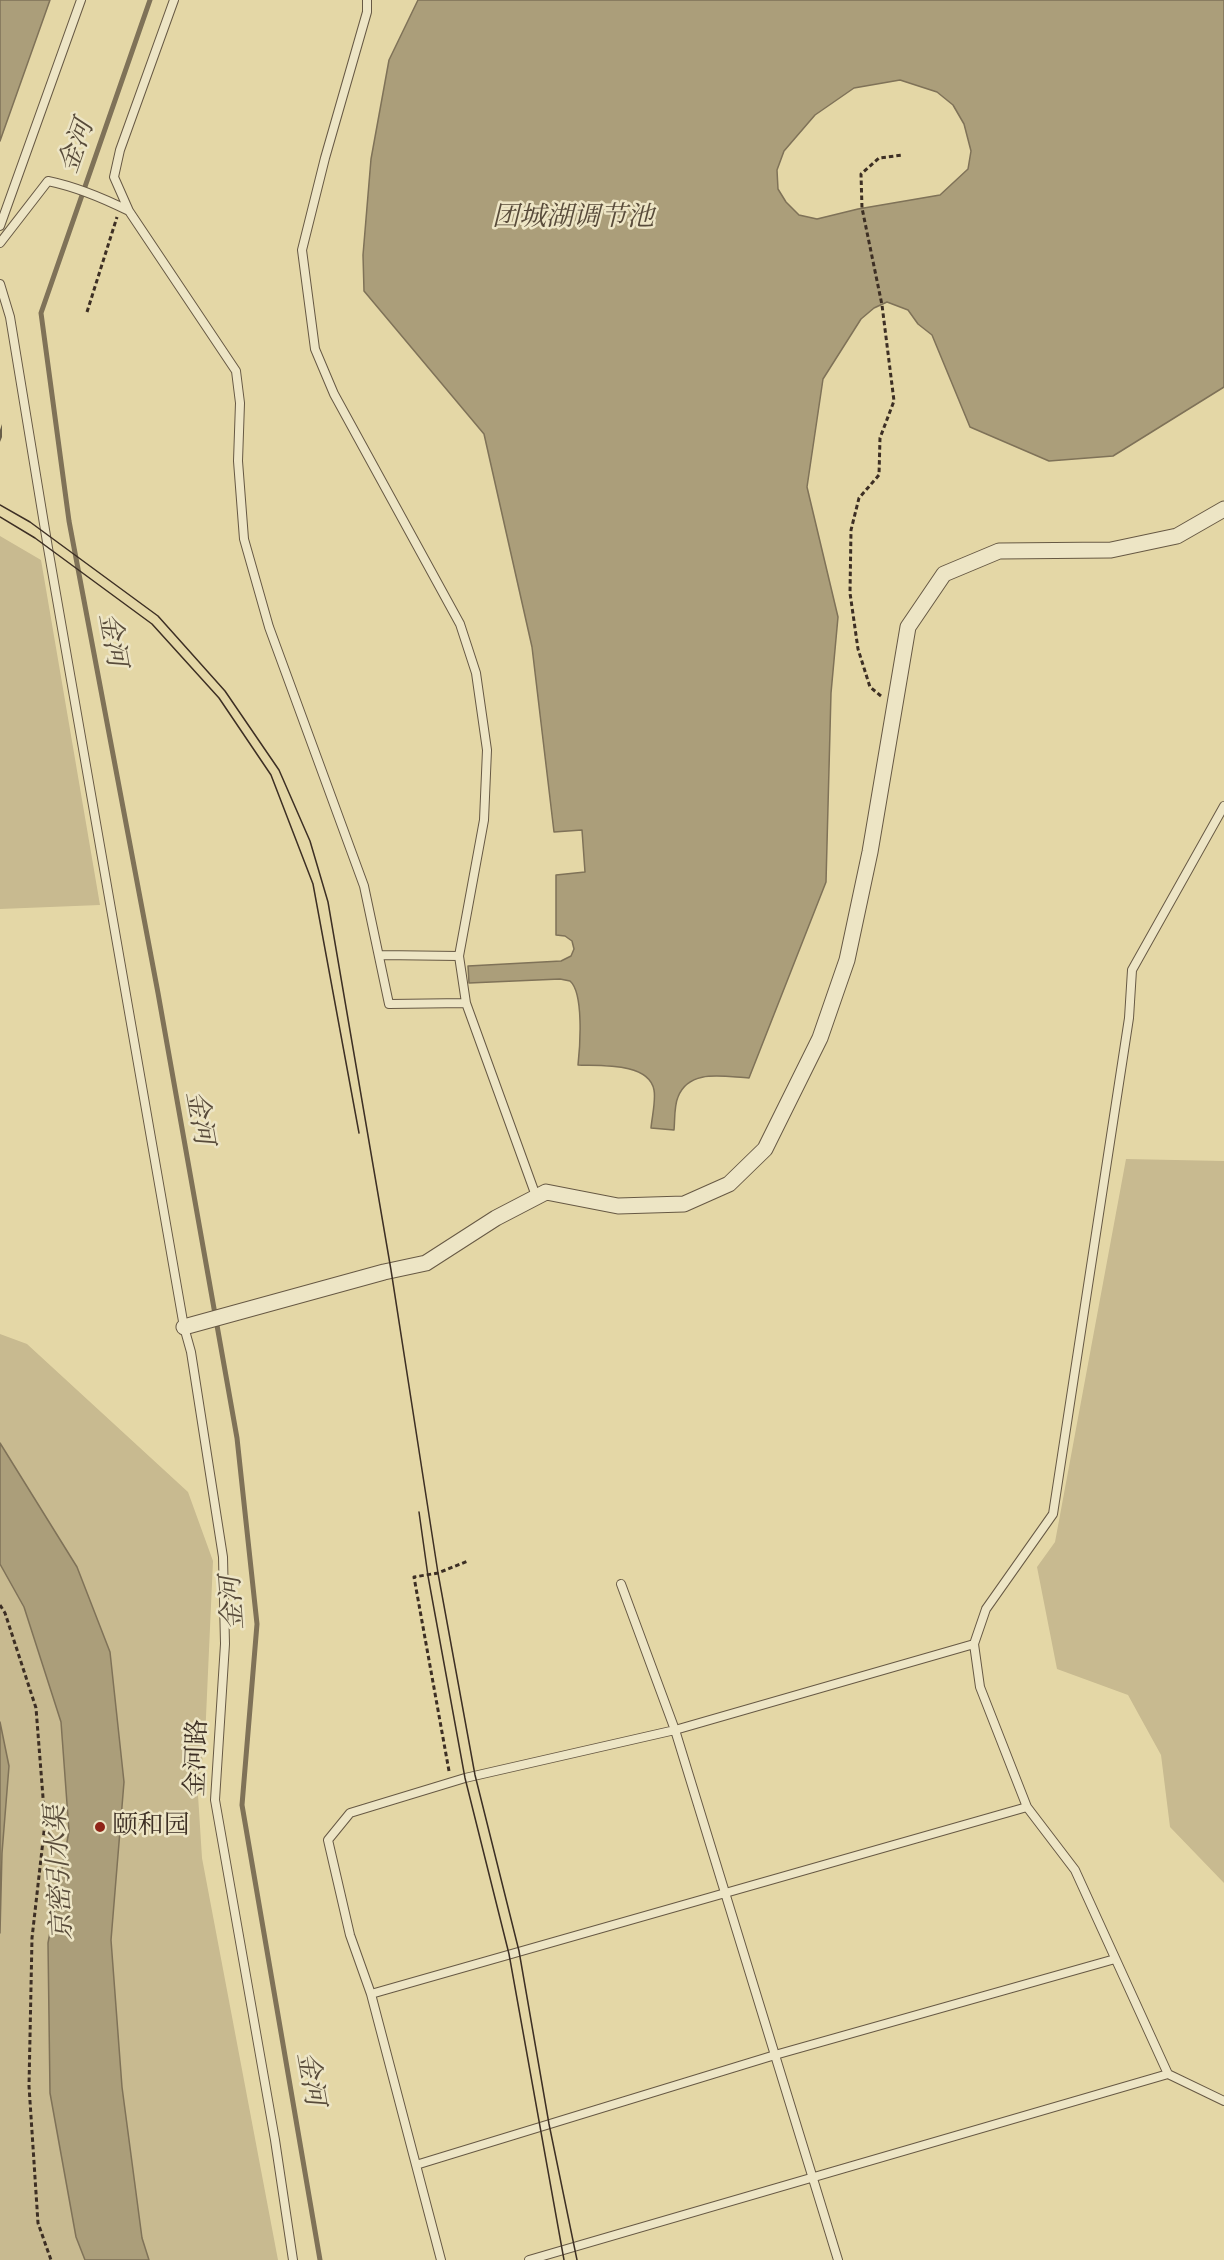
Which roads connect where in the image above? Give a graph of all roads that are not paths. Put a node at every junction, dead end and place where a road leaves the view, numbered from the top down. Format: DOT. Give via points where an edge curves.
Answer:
graph roads {
  1 [pos="81,0"];
  2 [pos="174,0"];
  3 [pos="367,0"];
  4 [pos="125,209"];
  5 [pos="0,226"];
  6 [pos="0,243"];
  7 [pos="0,284"];
  8 [pos="1224,509"];
  9 [pos="1224,806"];
  10 [pos="380,955"];
  11 [pos="459,956"];
  12 [pos="466,1004"];
  13 [pos="536,1196"];
  14 [pos="192,1325"];
  15 [pos="621,1584"];
  16 [pos="974,1644"];
  17 [pos="675,1730"];
  18 [pos="1027,1807"];
  19 [pos="724,1892"];
  20 [pos="1115,1959"];
  21 [pos="370,1994"];
  22 [pos="775,2055"];
  23 [pos="1168,2074"];
  24 [pos="1224,2101"];
  25 [pos="416,2165"];
  26 [pos="812,2178"];
  27 [pos="293,2260"];
  28 [pos="441,2260"];
  29 [pos="529,2260"];
  30 [pos="838,2260"];
  1 -- 5 [label="lane"];
  2 -- 4 [label="lane" via="120,150 114,177"];
  3 -- 11 [label="lane" via="367,12 302,250 315,349 334,394 460,624 476,673 487,750 484,820"];
  4 -- 6 [label="lane" via="66,184 48,181"];
  4 -- 10 [label="lane" via="236,371 244,539 269,627 364,886"];
  7 -- 14 [label="lane, 金河路" via="10,317 48,548"];
  8 -- 13 [label="street" via="1177,536 1111,550 999,551 944,574 908,627 870,852 847,960 819,1038 765,1149 729,1184 684,1204 618,1206 546,1192"];
  9 -- 16 [label="lane" via="1132,970 1127,1029 1053,1514 986,1609"];
  10 -- 11 [label="lane"];
  10 -- 12 [label="lane" via="389,1004"];
  11 -- 12 [label="lane"];
  12 -- 13 [label="lane"];
  13 -- 14 [label="street" via="426,1263"];
  14 -- 27 [label="lane, 金河路" via="191,1352 223,1557 225,1644 215,1800"];
  15 -- 17 [label="lane"];
  16 -- 17 [label="lane"];
  16 -- 18 [label="lane" via="980,1687"];
  17 -- 19 [label="lane"];
  17 -- 21 [label="lane" via="451,1782 350,1813 328,1840 350,1935"];
  18 -- 19 [label="lane"];
  18 -- 20 [label="lane" via="1075,1870"];
  19 -- 21 [label="lane"];
  19 -- 22 [label="lane"];
  20 -- 22 [label="lane"];
  20 -- 23 [label="lane"];
  21 -- 25 [label="lane"];
  22 -- 25 [label="lane"];
  22 -- 26 [label="lane"];
  23 -- 24 [label="lane"];
  23 -- 26 [label="lane"];
  25 -- 28 [label="lane"];
  26 -- 29 [label="lane"];
  26 -- 30 [label="lane"];
}
